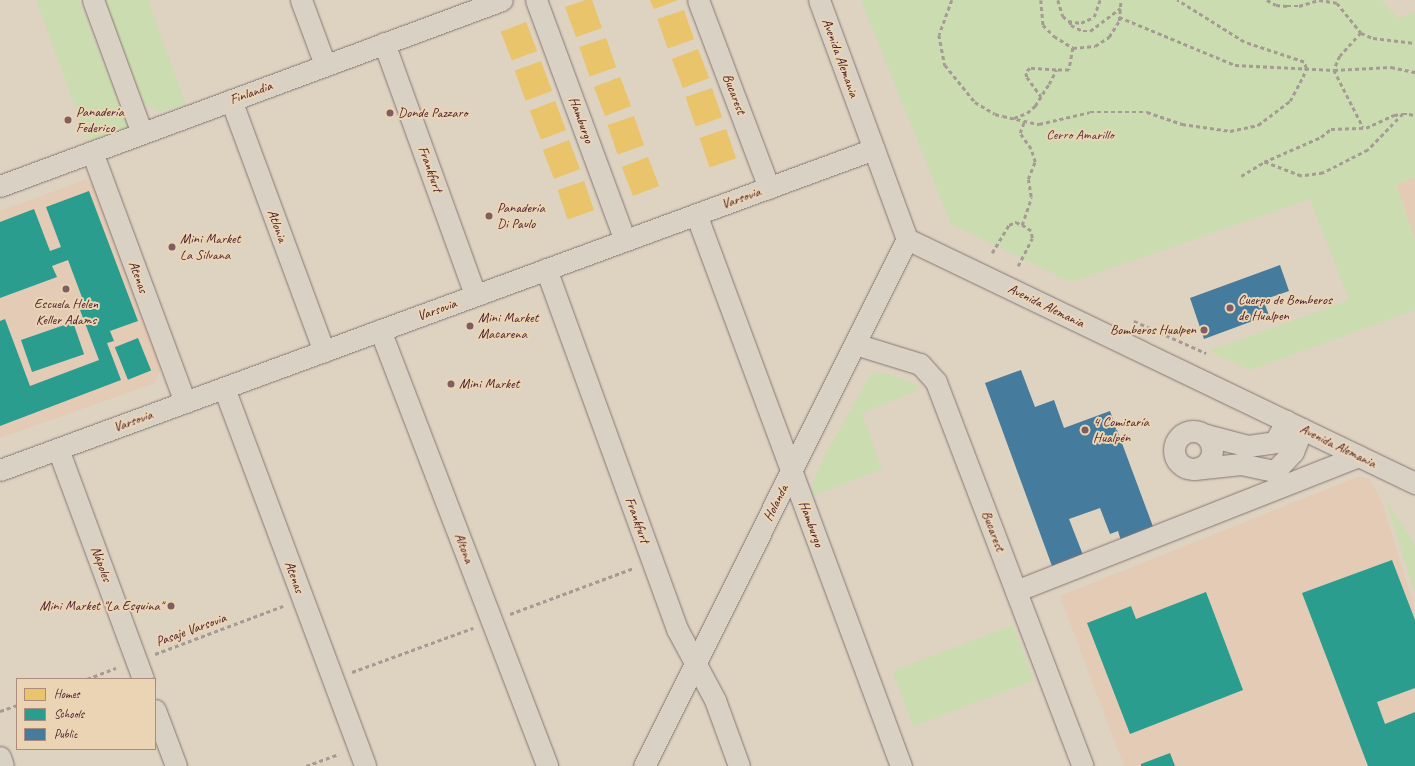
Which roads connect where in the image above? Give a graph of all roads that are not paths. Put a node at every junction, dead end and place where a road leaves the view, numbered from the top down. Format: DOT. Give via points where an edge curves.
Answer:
graph roads {
  1 [pos="93,0"];
  2 [pos="301,0"];
  3 [pos="536,0"];
  4 [pos="698,0"];
  5 [pos="819,0"];
  6 [pos="489,2"];
  7 [pos="384,43"];
  8 [pos="325,65"];
  9 [pos="231,100"];
  10 [pos="142,133"];
  11 [pos="874,149"];
  12 [pos="92,152"];
  13 [pos="0,186"];
  14 [pos="769,188"];
  15 [pos="696,214"];
  16 [pos="625,240"];
  17 [pos="907,240"];
  18 [pos="546,269"];
  19 [pos="475,296"];
  20 [pos="380,330"];
  21 [pos="855,344"];
  22 [pos="324,351"];
  23 [pos="224,388"];
  24 [pos="185,402"];
  25 [pos="1294,425"];
  26 [pos="1206,435"];
  27 [pos="58,449"];
  28 [pos="1358,456"];
  29 [pos="1194,469"];
  30 [pos="0,470"];
  31 [pos="791,471"];
  32 [pos="1415,483"];
  33 [pos="1016,591"];
  34 [pos="696,662"];
  35 [pos="140,670"];
  36 [pos="156,713"];
  37 [pos="0,757"];
  38 [pos="3,766"];
  39 [pos="176,766"];
  40 [pos="365,766"];
  41 [pos="547,766"];
  42 [pos="644,766"];
  43 [pos="739,766"];
  44 [pos="901,766"];
  45 [pos="1083,766"];
  1 -- 10 [label="street"];
  2 -- 8 [label="street"];
  3 -- 16 [label="street, Hamburgo"];
  4 -- 14 [label="street, Bucarest"];
  5 -- 11 [label="street, Avenida Alemania"];
  6 -- 7 [label="street, Finlandia"];
  7 -- 8 [label="street, Finlandia"];
  7 -- 19 [label="street, Frankfurt"];
  8 -- 9 [label="street, Finlandia"];
  9 -- 10 [label="street, Finlandia"];
  9 -- 22 [label="street, Atlonia"];
  10 -- 12 [label="street, Finlandia"];
  11 -- 14 [label="street, Varsovia"];
  11 -- 17 [label="street, Avenida Alemania"];
  12 -- 13 [label="street, Finlandia"];
  12 -- 24 [label="street, Atenas"];
  14 -- 15 [label="street, Varsovia"];
  15 -- 16 [label="street, Varsovia"];
  15 -- 31 [label="street, Hamburgo"];
  16 -- 18 [label="street, Varsovia"];
  17 -- 21 [label="street, Holanda"];
  17 -- 25 [label="street, Avenida Alemania"];
  18 -- 19 [label="street, Varsovia"];
  18 -- 34 [label="street, Frankfurt" via="677,629"];
  19 -- 20 [label="street, Varsovia"];
  20 -- 22 [label="street, Varsovia"];
  20 -- 41 [label="street, Altona"];
  21 -- 31 [label="street, Holanda"];
  21 -- 33 [label="street, Bucarest" via="912,360 932,375"];
  22 -- 23 [label="street, Varsovia"];
  23 -- 24 [label="street, Varsovia"];
  23 -- 40 [label="street, Atenas"];
  24 -- 27 [label="street, Varsovia"];
  25 -- 26 [label="street" via="1275,442 1248,446"];
  25 -- 28 [label="street, Avenida Alemania"];
  25 -- 29 [label="street" via="1293,452 1275,471 1241,464"];
  26 -- 29 [label="street" via="1211,443 1212,455 1204,466"];
  26 -- 29 [label="street" via="1188,431 1181,434 1174,444 1179,464"];
  27 -- 30 [label="street, Varsovia"];
  27 -- 35 [label="street, Nápoles"];
  28 -- 32 [label="street, Avenida Alemania"];
  28 -- 33 [label="street"];
  31 -- 34 [label="street, Holanda"];
  31 -- 44 [label="street, Hamburgo"];
  33 -- 45 [label="street, Bucarest"];
  34 -- 42 [label="street, Holanda"];
  34 -- 43 [label="street, Frankfurt" via="715,700"];
  36 -- 39 [label="street"];
  37 -- 38 [label="street"];
}
